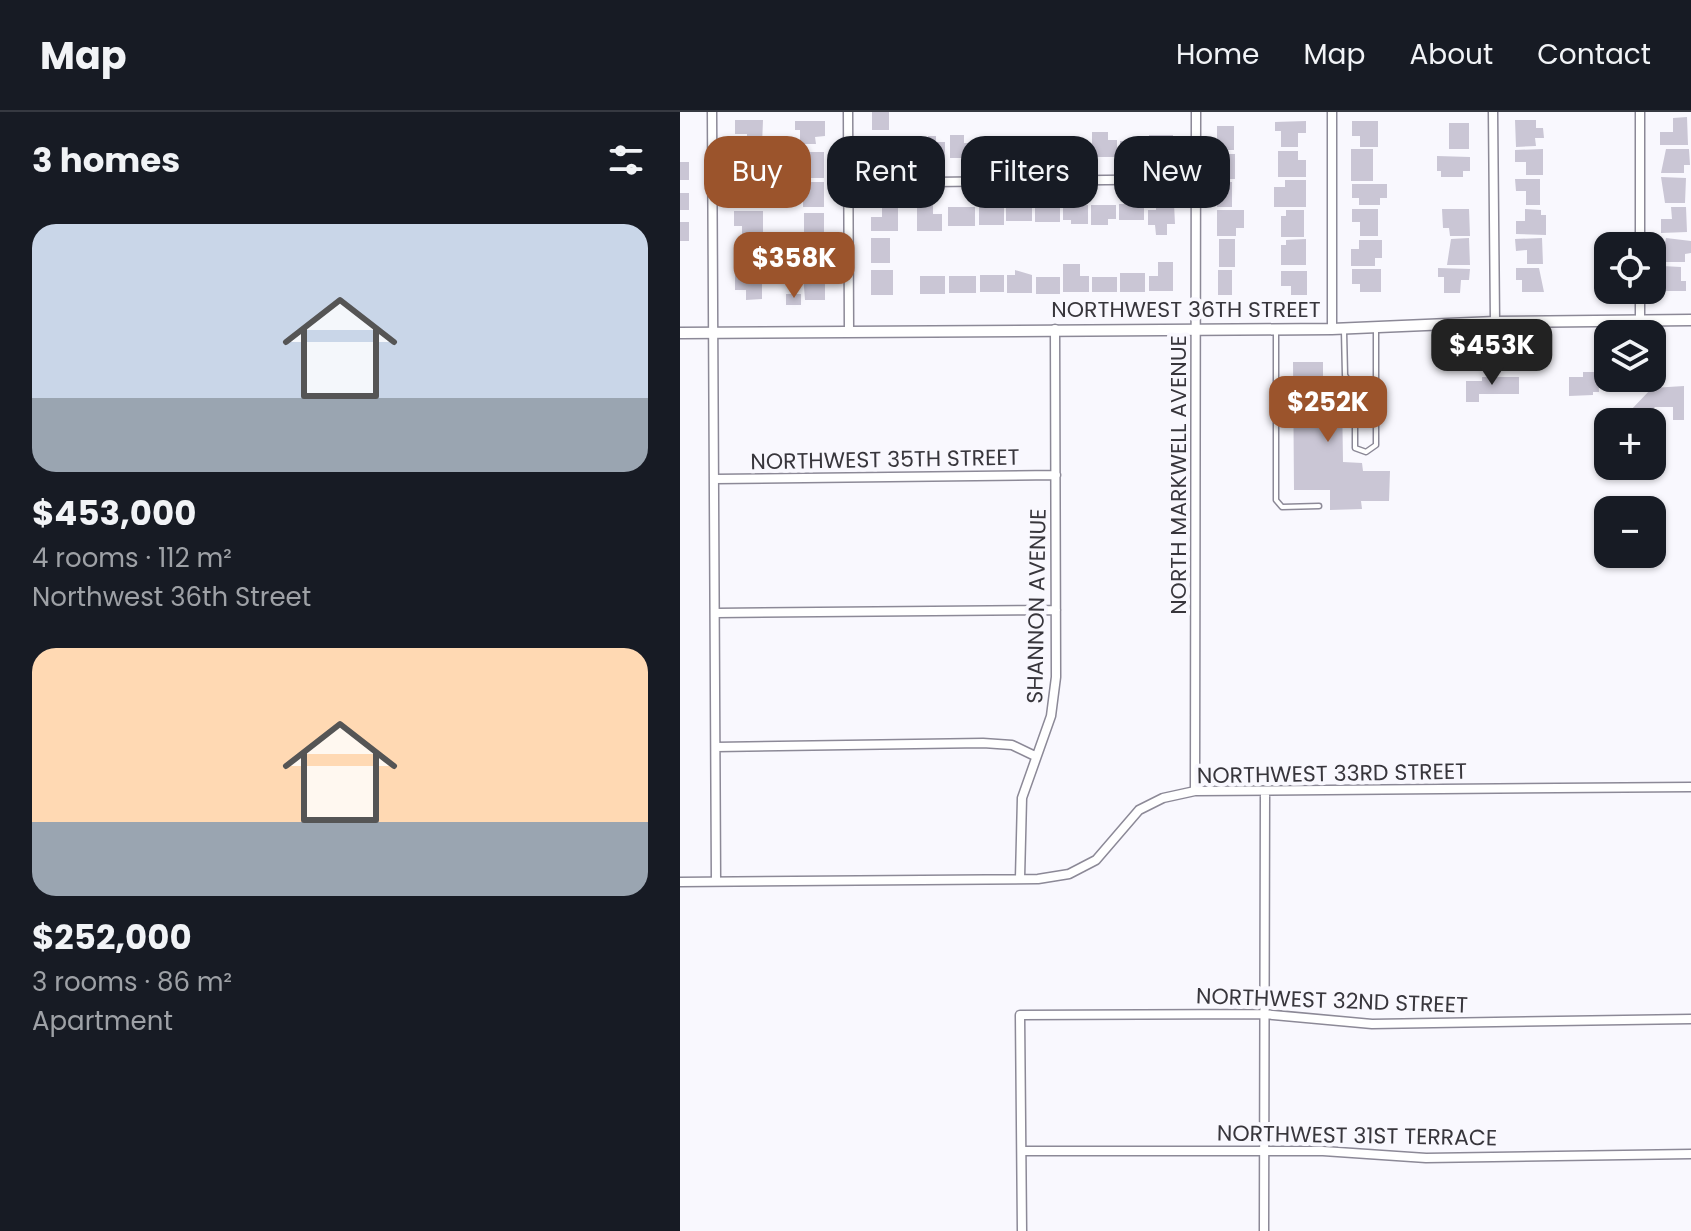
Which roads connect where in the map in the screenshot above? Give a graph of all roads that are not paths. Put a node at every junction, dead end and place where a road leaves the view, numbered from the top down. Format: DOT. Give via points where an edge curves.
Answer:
graph roads {
  1 [pos="712,112"];
  2 [pos="848,112"];
  3 [pos="1196,112"];
  4 [pos="1332,112"];
  5 [pos="1493,112"];
  6 [pos="1640,112"];
  7 [pos="848,136"];
  8 [pos="1196,136"];
  9 [pos="1114,180"];
  10 [pos="945,182"];
  11 [pos="848,208"];
  12 [pos="1196,208"];
  13 [pos="1640,232"];
  14 [pos="1640,304"];
  15 [pos="1640,319"];
  16 [pos="1691,320"];
  17 [pos="1495,322"];
  18 [pos="1376,327"];
  19 [pos="1055,329"];
  20 [pos="1196,329"];
  21 [pos="1276,329"];
  22 [pos="1338,329"];
  23 [pos="849,330"];
  24 [pos="680,333"];
  25 [pos="714,333"];
  26 [pos="1056,475"];
  27 [pos="715,479"];
  28 [pos="1319,506"];
  29 [pos="1056,610"];
  30 [pos="716,613"];
  31 [pos="716,747"];
  32 [pos="1035,756"];
  33 [pos="1691,787"];
  34 [pos="1195,791"];
  35 [pos="1265,791"];
  36 [pos="1020,878"];
  37 [pos="716,881"];
  38 [pos="680,882"];
  39 [pos="1263,1014"];
  40 [pos="1691,1019"];
  41 [pos="1265,1150"];
  42 [pos="1022,1151"];
  43 [pos="1691,1154"];
  44 [pos="1022,1231"];
  45 [pos="1264,1231"];
  1 -- 25 [label="street"];
  2 -- 7 [label="street"];
  3 -- 8 [label="street, NORTH MARKWELL AVENUE"];
  4 -- 22 [label="street"];
  5 -- 17 [label="street"];
  6 -- 13 [label="street"];
  9 -- 10 [label="street"];
  11 -- 23 [label="street"];
  12 -- 20 [label="street, NORTH MARKWELL AVENUE"];
  14 -- 15 [label="street"];
  15 -- 16 [label="street, NORTHWEST 36TH STREET"];
  15 -- 17 [label="street, NORTHWEST 36TH STREET"];
  17 -- 18 [label="street, NORTHWEST 36TH STREET"];
  18 -- 22 [label="street, NORTHWEST 36TH STREET"];
  18 -- 22 [label="lane" via="1376,445 1366,452 1355,448 1355,391 1345,375"];
  19 -- 20 [label="street, NORTHWEST 36TH STREET"];
  19 -- 23 [label="street, NORTHWEST 36TH STREET"];
  19 -- 26 [label="street, SHANNON AVENUE"];
  20 -- 21 [label="street, NORTHWEST 36TH STREET"];
  20 -- 34 [label="street, NORTH MARKWELL AVENUE"];
  21 -- 22 [label="street, NORTHWEST 36TH STREET"];
  21 -- 28 [label="lane" via="1276,500 1282,507"];
  23 -- 25 [label="street, NORTHWEST 36TH STREET"];
  24 -- 25 [label="street, NORTHWEST 36TH STREET"];
  25 -- 27 [label="street"];
  26 -- 27 [label="street, NORTHWEST 35TH STREET"];
  26 -- 29 [label="street, SHANNON AVENUE"];
  27 -- 30 [label="street"];
  29 -- 30 [label="street"];
  29 -- 32 [label="street, SHANNON AVENUE" via="1054,700"];
  30 -- 31 [label="street"];
  31 -- 32 [label="street" via="983,743 1012,745"];
  31 -- 37 [label="street"];
  32 -- 36 [label="street, SHANNON AVENUE" via="1022,798"];
  33 -- 35 [label="street, NORTHWEST 33RD STREET"];
  34 -- 35 [label="street, NORTHWEST 33RD STREET"];
  34 -- 36 [label="street, NORTHWEST 33RD STREET" via="1139,810 1096,860 1069,874"];
  35 -- 39 [label="street"];
  36 -- 37 [label="street, NORTHWEST 33RD STREET"];
  37 -- 38 [label="street, NORTHWEST 33RD STREET"];
  39 -- 40 [label="street, NORTHWEST 32ND STREET" via="1372,1024"];
  39 -- 41 [label="street"];
  39 -- 42 [label="street, NORTHWEST 32ND STREET" via="1020,1015"];
  41 -- 42 [label="street, NORTHWEST 31ST TERRACE"];
  41 -- 43 [label="street, NORTHWEST 31ST TERRACE" via="1426,1158"];
  41 -- 45 [label="street"];
  42 -- 44 [label="street"];
}
